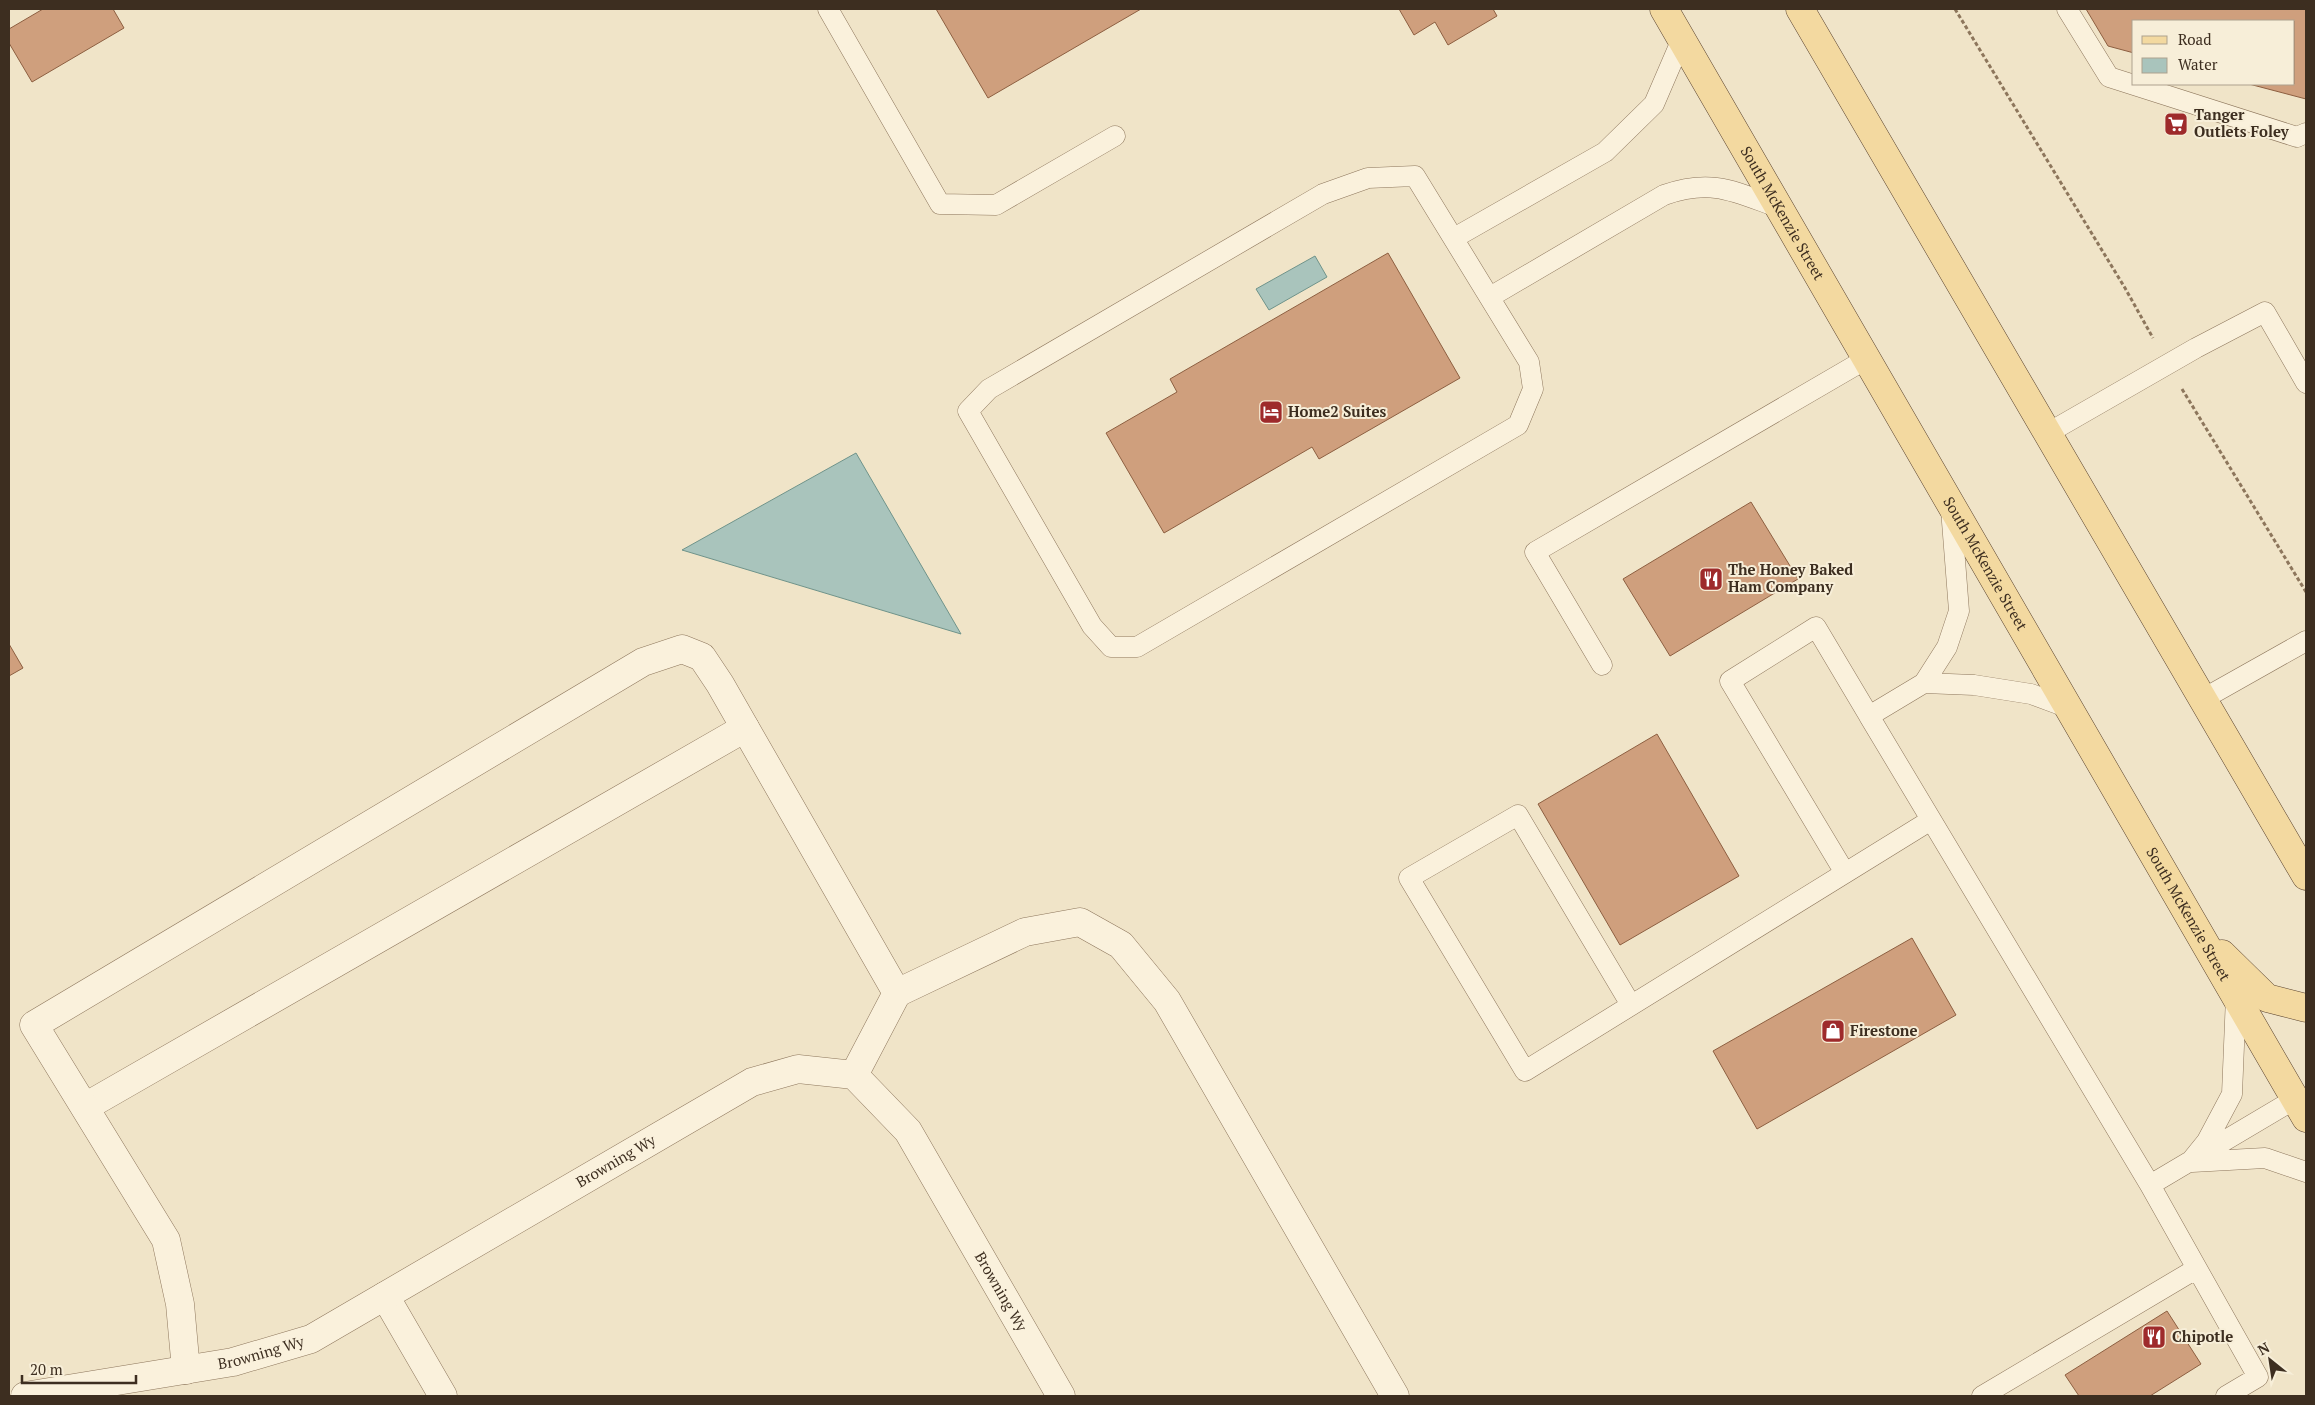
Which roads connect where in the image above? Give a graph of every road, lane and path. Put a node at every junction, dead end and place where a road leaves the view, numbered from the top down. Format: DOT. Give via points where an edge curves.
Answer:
graph roads {
  1 [pos="828,9"];
  2 [pos="1664,9"];
  3 [pos="1800,9"];
  4 [pos="1955,9"];
  5 [pos="2067,9"];
  6 [pos="1682,39"];
  7 [pos="2132,84"];
  8 [pos="2134,85"];
  9 [pos="2306,133"];
  10 [pos="1115,136"];
  11 [pos="1780,208"];
  12 [pos="1454,238"];
  13 [pos="1490,297"];
  14 [pos="1868,358"];
  15 [pos="2167,364"];
  16 [pos="2306,383"];
  17 [pos="2048,433"];
  18 [pos="1951,502"];
  19 [pos="2306,592"];
  20 [pos="2306,640"];
  21 [pos="1602,664"];
  22 [pos="1924,684"];
  23 [pos="2203,699"];
  24 [pos="2069,708"];
  25 [pos="1869,716"];
  26 [pos="744,728"];
  27 [pos="1931,820"];
  28 [pos="1845,873"];
  29 [pos="2306,876"];
  30 [pos="2198,930"];
  31 [pos="897,993"];
  32 [pos="2236,997"];
  33 [pos="1631,1005"];
  34 [pos="2306,1008"];
  35 [pos="854,1075"];
  36 [pos="2303,1105"];
  37 [pos="85,1107"];
  38 [pos="2190,1162"];
  39 [pos="2306,1172"];
  40 [pos="2150,1185"];
  41 [pos="2196,1269"];
  42 [pos="385,1296"];
  43 [pos="186,1370"];
  44 [pos="25,1396"];
  45 [pos="443,1396"];
  46 [pos="1061,1396"];
  47 [pos="1394,1396"];
  48 [pos="1982,1396"];
  49 [pos="2226,1396"];
  1 -- 10 [label="lane" via="940,204 996,205"];
  2 -- 6 [label="main road, South McKenzie Street"];
  3 -- 17 [label="main road"];
  4 -- 15 [label="path" via="2125,288"];
  5 -- 7 [label="lane" via="2109,77"];
  6 -- 11 [label="main road, South McKenzie Street"];
  6 -- 12 [label="lane" via="1654,104 1605,152"];
  8 -- 9 [label="lane" via="2297,137"];
  11 -- 13 [label="lane" via="1724,188 1686,188 1664,195"];
  11 -- 14 [label="main road, South McKenzie Street"];
  12 -- 13 [label="lane"];
  12 -- 13 [label="lane" via="1415,176 1368,178 1323,194 989,389 968,412 1092,626 1111,647 1137,647 1518,424 1533,388 1529,362"];
  14 -- 18 [label="main road, South McKenzie Street"];
  14 -- 21 [label="lane" via="1535,552"];
  15 -- 16 [label="lane" via="2265,312"];
  15 -- 17 [label="lane"];
  15 -- 19 [label="path"];
  17 -- 23 [label="main road"];
  18 -- 22 [label="lane" via="1959,611 1947,647"];
  18 -- 24 [label="main road, South McKenzie Street"];
  20 -- 23 [label="lane"];
  22 -- 24 [label="lane" via="1974,685 2031,694"];
  22 -- 25 [label="lane"];
  23 -- 29 [label="main road"];
  24 -- 30 [label="main road, South McKenzie Street"];
  25 -- 27 [label="lane"];
  25 -- 28 [label="lane" via="1816,627 1730,681"];
  26 -- 31 [label="street"];
  26 -- 37 [label="street"];
  26 -- 37 [label="street" via="702,657 682,649 643,662 34,1025"];
  27 -- 28 [label="lane"];
  27 -- 40 [label="lane"];
  28 -- 33 [label="lane"];
  30 -- 32 [label="main road, South McKenzie Street"];
  30 -- 34 [label="main road" via="2267,998"];
  31 -- 35 [label="street"];
  31 -- 47 [label="street" via="1025,932 1080,922 1122,945 1166,1001"];
  32 -- 36 [label="main road, South McKenzie Street"];
  32 -- 38 [label="lane" via="2232,1094 2207,1141"];
  33 -- 33 [label="lane" via="1525,1071 1409,878 1518,815"];
  35 -- 42 [label="street, Browning Wy" via="798,1069 752,1082"];
  35 -- 46 [label="street, Browning Wy" via="908,1131"];
  36 -- 38 [label="lane"];
  37 -- 43 [label="street" via="166,1240 180,1304"];
  38 -- 39 [label="lane" via="2265,1158"];
  38 -- 40 [label="lane"];
  40 -- 41 [label="lane"];
  41 -- 48 [label="lane"];
  41 -- 49 [label="lane" via="2258,1377"];
  42 -- 43 [label="street, Browning Wy" via="311,1339 233,1362"];
  42 -- 45 [label="street"];
  43 -- 44 [label="street, Browning Wy"];
}
